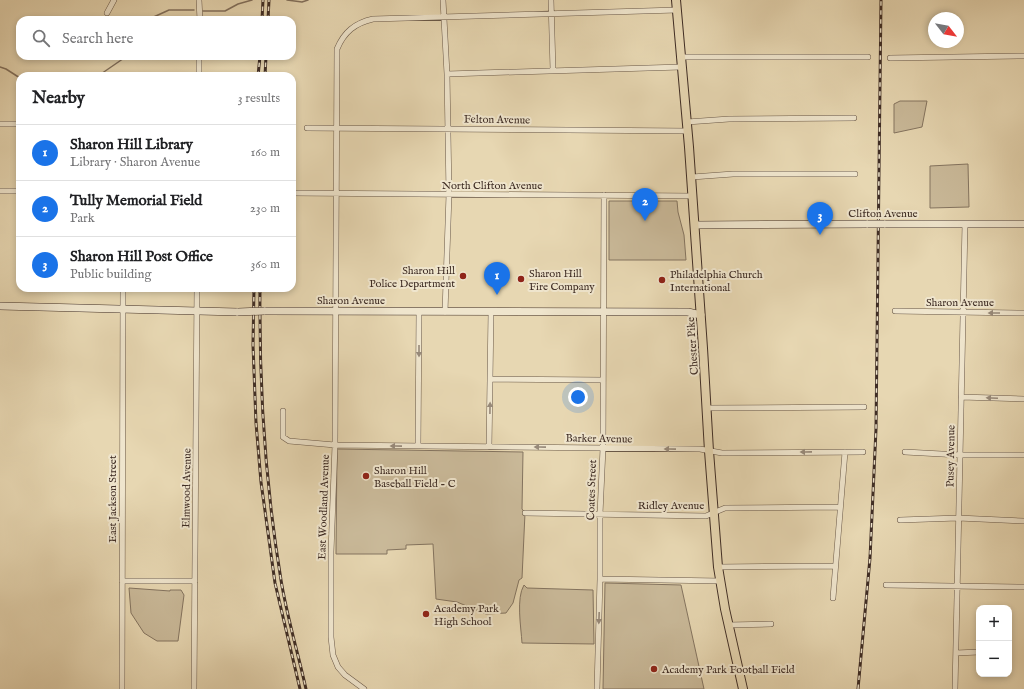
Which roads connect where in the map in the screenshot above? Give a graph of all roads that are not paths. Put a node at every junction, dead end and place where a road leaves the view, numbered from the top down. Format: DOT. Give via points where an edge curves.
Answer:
graph roads {
  1 [pos="114,0"];
  2 [pos="199,0"];
  3 [pos="443,0"];
  4 [pos="551,0"];
  5 [pos="676,0"];
  6 [pos="677,10"];
  7 [pos="107,13"];
  8 [pos="552,13"];
  9 [pos="200,16"];
  10 [pos="443,17"];
  11 [pos="1024,56"];
  12 [pos="680,57"];
  13 [pos="868,57"];
  14 [pos="890,58"];
  15 [pos="199,60"];
  16 [pos="681,66"];
  17 [pos="553,70"];
  18 [pos="199,72"];
  19 [pos="447,74"];
  20 [pos="854,118"];
  21 [pos="687,122"];
  22 [pos="0,124"];
  23 [pos="16,124"];
  24 [pos="306,128"];
  25 [pos="336,128"];
  26 [pos="448,129"];
  27 [pos="688,131"];
  28 [pos="855,174"];
  29 [pos="692,177"];
  30 [pos="16,191"];
  31 [pos="0,192"];
  32 [pos="296,193"];
  33 [pos="336,194"];
  34 [pos="449,194"];
  35 [pos="604,195"];
  36 [pos="693,196"];
  37 [pos="965,224"];
  38 [pos="1024,224"];
  39 [pos="695,225"];
  40 [pos="123,292"];
  41 [pos="197,292"];
  42 [pos="0,306"];
  43 [pos="123,309"];
  44 [pos="895,311"];
  45 [pos="196,312"];
  46 [pos="336,312"];
  47 [pos="419,312"];
  48 [pos="445,312"];
  49 [pos="491,312"];
  50 [pos="604,312"];
  51 [pos="963,313"];
  52 [pos="1024,313"];
  53 [pos="701,315"];
  54 [pos="491,379"];
  55 [pos="603,380"];
  56 [pos="961,397"];
  57 [pos="1024,399"];
  58 [pos="864,407"];
  59 [pos="706,408"];
  60 [pos="283,411"];
  61 [pos="335,445"];
  62 [pos="418,446"];
  63 [pos="489,447"];
  64 [pos="603,448"];
  65 [pos="709,451"];
  66 [pos="845,452"];
  67 [pos="863,452"];
  68 [pos="905,452"];
  69 [pos="960,455"];
  70 [pos="1024,455"];
  71 [pos="840,507"];
  72 [pos="525,513"];
  73 [pos="714,513"];
  74 [pos="600,514"];
  75 [pos="958,518"];
  76 [pos="900,520"];
  77 [pos="1024,521"];
  78 [pos="835,566"];
  79 [pos="718,567"];
  80 [pos="600,579"];
  81 [pos="122,581"];
  82 [pos="195,581"];
  83 [pos="720,581"];
  84 [pos="886,585"];
  85 [pos="957,585"];
  86 [pos="1024,587"];
  87 [pos="833,598"];
  88 [pos="771,624"];
  89 [pos="728,625"];
  90 [pos="976,652"];
  91 [pos="956,653"];
  92 [pos="122,689"];
  93 [pos="194,689"];
  94 [pos="364,689"];
  95 [pos="597,689"];
  96 [pos="743,689"];
  97 [pos="955,689"];
  1 -- 7 [label="street"];
  2 -- 9 [label="street"];
  3 -- 10 [label="street"];
  4 -- 8 [label="street"];
  5 -- 6 [label="main road, Chester Pike"];
  6 -- 8 [label="street"];
  6 -- 12 [label="main road, Chester Pike"];
  8 -- 10 [label="street"];
  8 -- 17 [label="street"];
  10 -- 19 [label="street"];
  10 -- 25 [label="street, East Woodland Avenue" via="373,19 352,27 337,49"];
  11 -- 14 [label="street"];
  12 -- 13 [label="street"];
  12 -- 16 [label="main road, Chester Pike"];
  15 -- 18 [label="street"];
  16 -- 17 [label="street"];
  16 -- 21 [label="main road, Chester Pike"];
  17 -- 19 [label="street"];
  19 -- 26 [label="street"];
  20 -- 21 [label="street"];
  21 -- 27 [label="main road, Chester Pike"];
  22 -- 23 [label="street"];
  24 -- 25 [label="street, Felton Avenue"];
  25 -- 26 [label="street, Felton Avenue"];
  25 -- 33 [label="street, East Woodland Avenue"];
  26 -- 27 [label="street, Felton Avenue"];
  26 -- 34 [label="street"];
  27 -- 29 [label="main road, Chester Pike"];
  28 -- 29 [label="street" via="733,174"];
  29 -- 36 [label="main road, Chester Pike"];
  30 -- 31 [label="street"];
  32 -- 33 [label="street, North Clifton Avenue"];
  33 -- 34 [label="street, North Clifton Avenue"];
  33 -- 46 [label="street, East Woodland Avenue"];
  34 -- 35 [label="street, North Clifton Avenue"];
  34 -- 48 [label="street"];
  35 -- 36 [label="street, North Clifton Avenue"];
  35 -- 50 [label="street, Coates Street"];
  36 -- 39 [label="main road, Chester Pike"];
  37 -- 38 [label="street, Clifton Avenue"];
  37 -- 39 [label="street, Clifton Avenue, bridge"];
  37 -- 51 [label="street, Pusey Avenue"];
  39 -- 53 [label="main road, Chester Pike"];
  40 -- 43 [label="street, East Jackson Street"];
  41 -- 45 [label="street, Elmwood Avenue"];
  42 -- 43 [label="street, Sharon Avenue"];
  43 -- 45 [label="street, Sharon Avenue"];
  43 -- 81 [label="street, East Jackson Street"];
  44 -- 51 [label="street, Sharon Avenue"];
  45 -- 46 [label="street, Sharon Avenue, bridge"];
  45 -- 82 [label="street, Elmwood Avenue"];
  46 -- 47 [label="street, Sharon Avenue"];
  46 -- 61 [label="street, East Woodland Avenue"];
  47 -- 48 [label="street, Sharon Avenue"];
  47 -- 62 [label="street, one-way"];
  48 -- 49 [label="street, Sharon Avenue"];
  49 -- 50 [label="street, Sharon Avenue"];
  49 -- 54 [label="street"];
  50 -- 53 [label="street, Sharon Avenue" via="688,312"];
  50 -- 55 [label="street, Coates Street"];
  52 -- 51 [label="street, Sharon Avenue, one-way"];
  51 -- 56 [label="street, Pusey Avenue"];
  53 -- 59 [label="main road, Chester Pike"];
  54 -- 55 [label="street"];
  63 -- 54 [label="street, one-way"];
  55 -- 64 [label="street, Coates Street"];
  57 -- 56 [label="street, one-way"];
  56 -- 69 [label="street, Pusey Avenue"];
  58 -- 59 [label="street"];
  59 -- 65 [label="main road, Chester Pike"];
  60 -- 61 [label="street, Barker Avenue" via="285,439"];
  62 -- 61 [label="street, Barker Avenue, one-way"];
  61 -- 94 [label="street, East Woodland Avenue" via="330,552 332,655 341,671"];
  62 -- 63 [label="street, Barker Avenue"];
  64 -- 63 [label="street, Barker Avenue, one-way"];
  65 -- 64 [label="street, Barker Avenue, one-way"];
  64 -- 74 [label="street, Coates Street"];
  66 -- 65 [label="street, Barker Avenue, one-way"];
  65 -- 73 [label="main road, Chester Pike"];
  66 -- 67 [label="street, Barker Avenue"];
  66 -- 71 [label="street"];
  68 -- 69 [label="street"];
  69 -- 70 [label="street"];
  69 -- 75 [label="street, Pusey Avenue"];
  71 -- 73 [label="street, Ridley Avenue" via="725,508"];
  71 -- 78 [label="street"];
  72 -- 74 [label="street, Ridley Avenue"];
  73 -- 74 [label="street, Ridley Avenue" via="706,516"];
  73 -- 79 [label="main road, Chester Pike"];
  74 -- 80 [label="street, Coates Street"];
  75 -- 76 [label="street"];
  75 -- 77 [label="street"];
  75 -- 85 [label="street, Pusey Avenue"];
  78 -- 79 [label="street"];
  78 -- 87 [label="street"];
  79 -- 83 [label="main road, Chester Pike"];
  80 -- 83 [label="street"];
  80 -- 95 [label="street, Coates Street, one-way"];
  81 -- 82 [label="street"];
  81 -- 92 [label="street, East Jackson Street"];
  82 -- 93 [label="street, Elmwood Avenue"];
  83 -- 89 [label="main road, Chester Pike"];
  84 -- 85 [label="street"];
  85 -- 86 [label="street"];
  85 -- 91 [label="street, Pusey Avenue"];
  88 -- 89 [label="street"];
  89 -- 96 [label="main road, Chester Pike"];
  90 -- 91 [label="street"];
  91 -- 97 [label="street, Pusey Avenue"];
}
